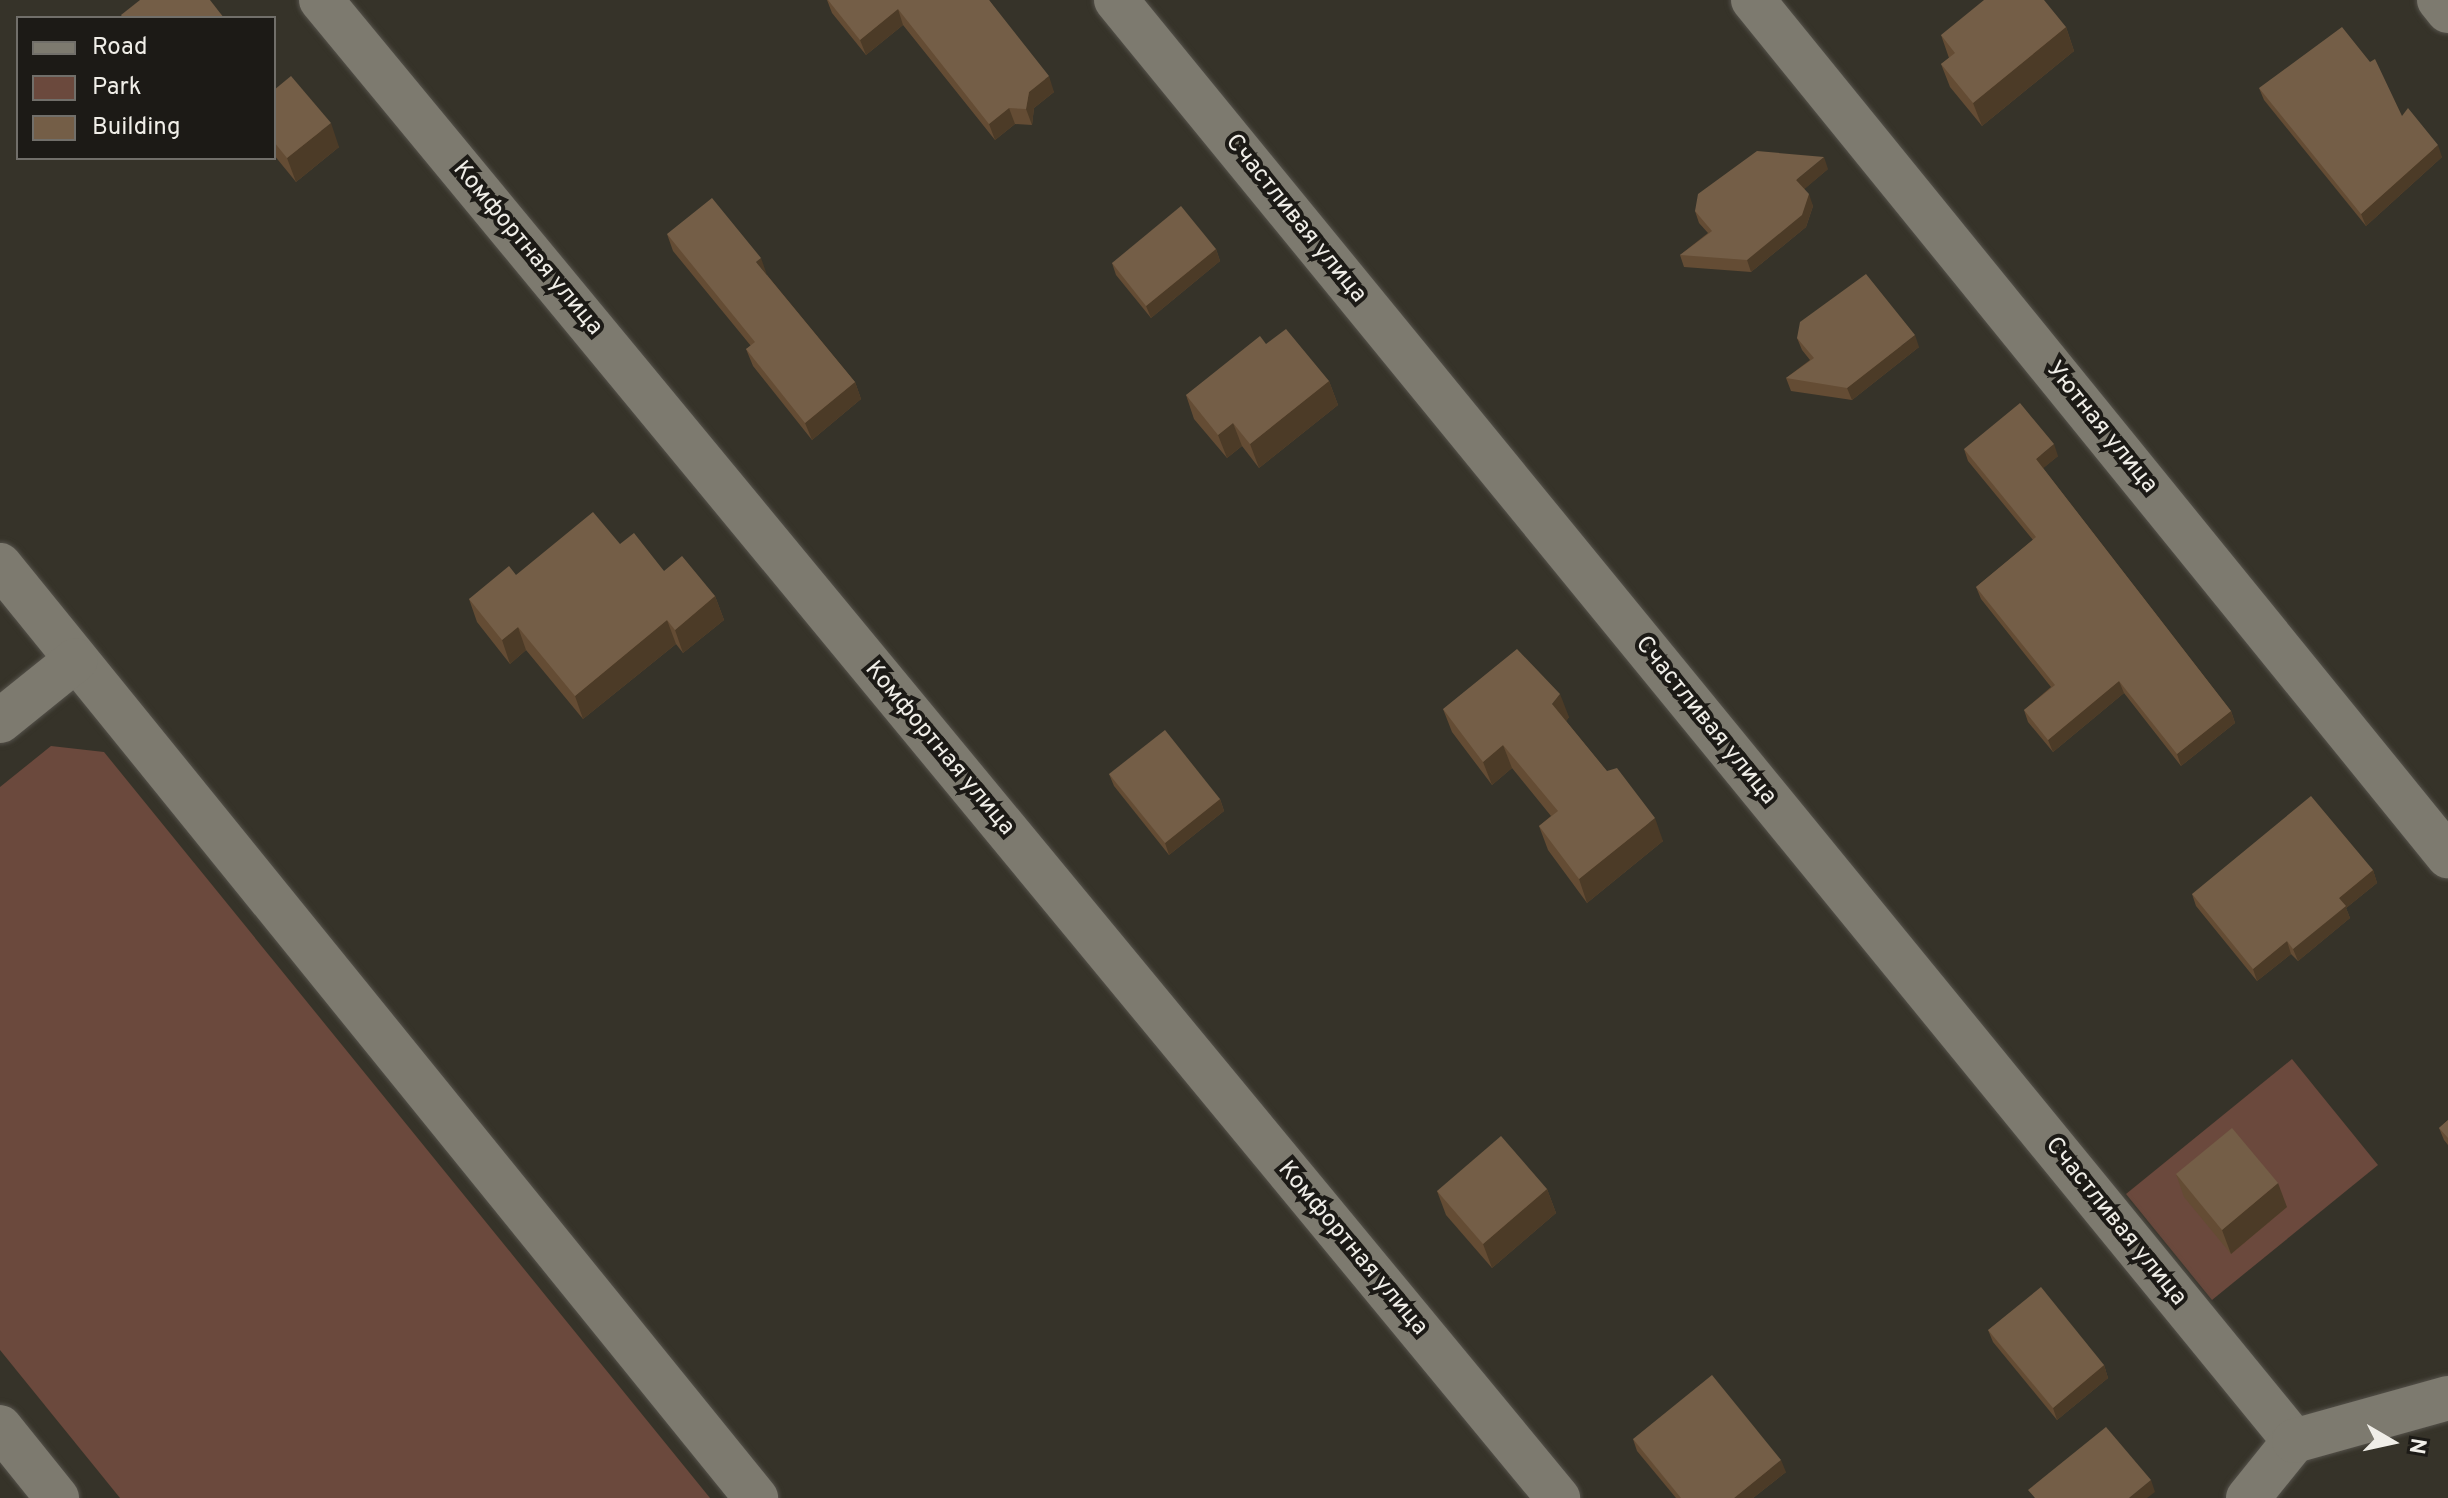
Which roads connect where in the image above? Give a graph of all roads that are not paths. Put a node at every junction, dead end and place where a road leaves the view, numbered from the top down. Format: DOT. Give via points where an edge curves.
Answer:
graph roads {
  1 [pos="321,0"];
  2 [pos="1116,0"];
  3 [pos="1753,0"];
  4 [pos="2439,0"];
  5 [pos="2448,11"];
  6 [pos="0,565"];
  7 [pos="76,660"];
  8 [pos="0,721"];
  9 [pos="2448,856"];
  10 [pos="2448,1398"];
  11 [pos="0,1427"];
  12 [pos="2294,1441"];
  13 [pos="57,1498"];
  14 [pos="756,1498"];
  15 [pos="1558,1498"];
  16 [pos="2248,1498"];
  1 -- 15 [label="street, Комфортная улица"];
  2 -- 12 [label="street, Счастливая улица"];
  3 -- 9 [label="street, Уютная улица"];
  4 -- 5 [label="street"];
  6 -- 7 [label="street"];
  7 -- 8 [label="street"];
  7 -- 14 [label="street"];
  10 -- 12 [label="street"];
  11 -- 13 [label="street"];
  12 -- 16 [label="street"];
}
